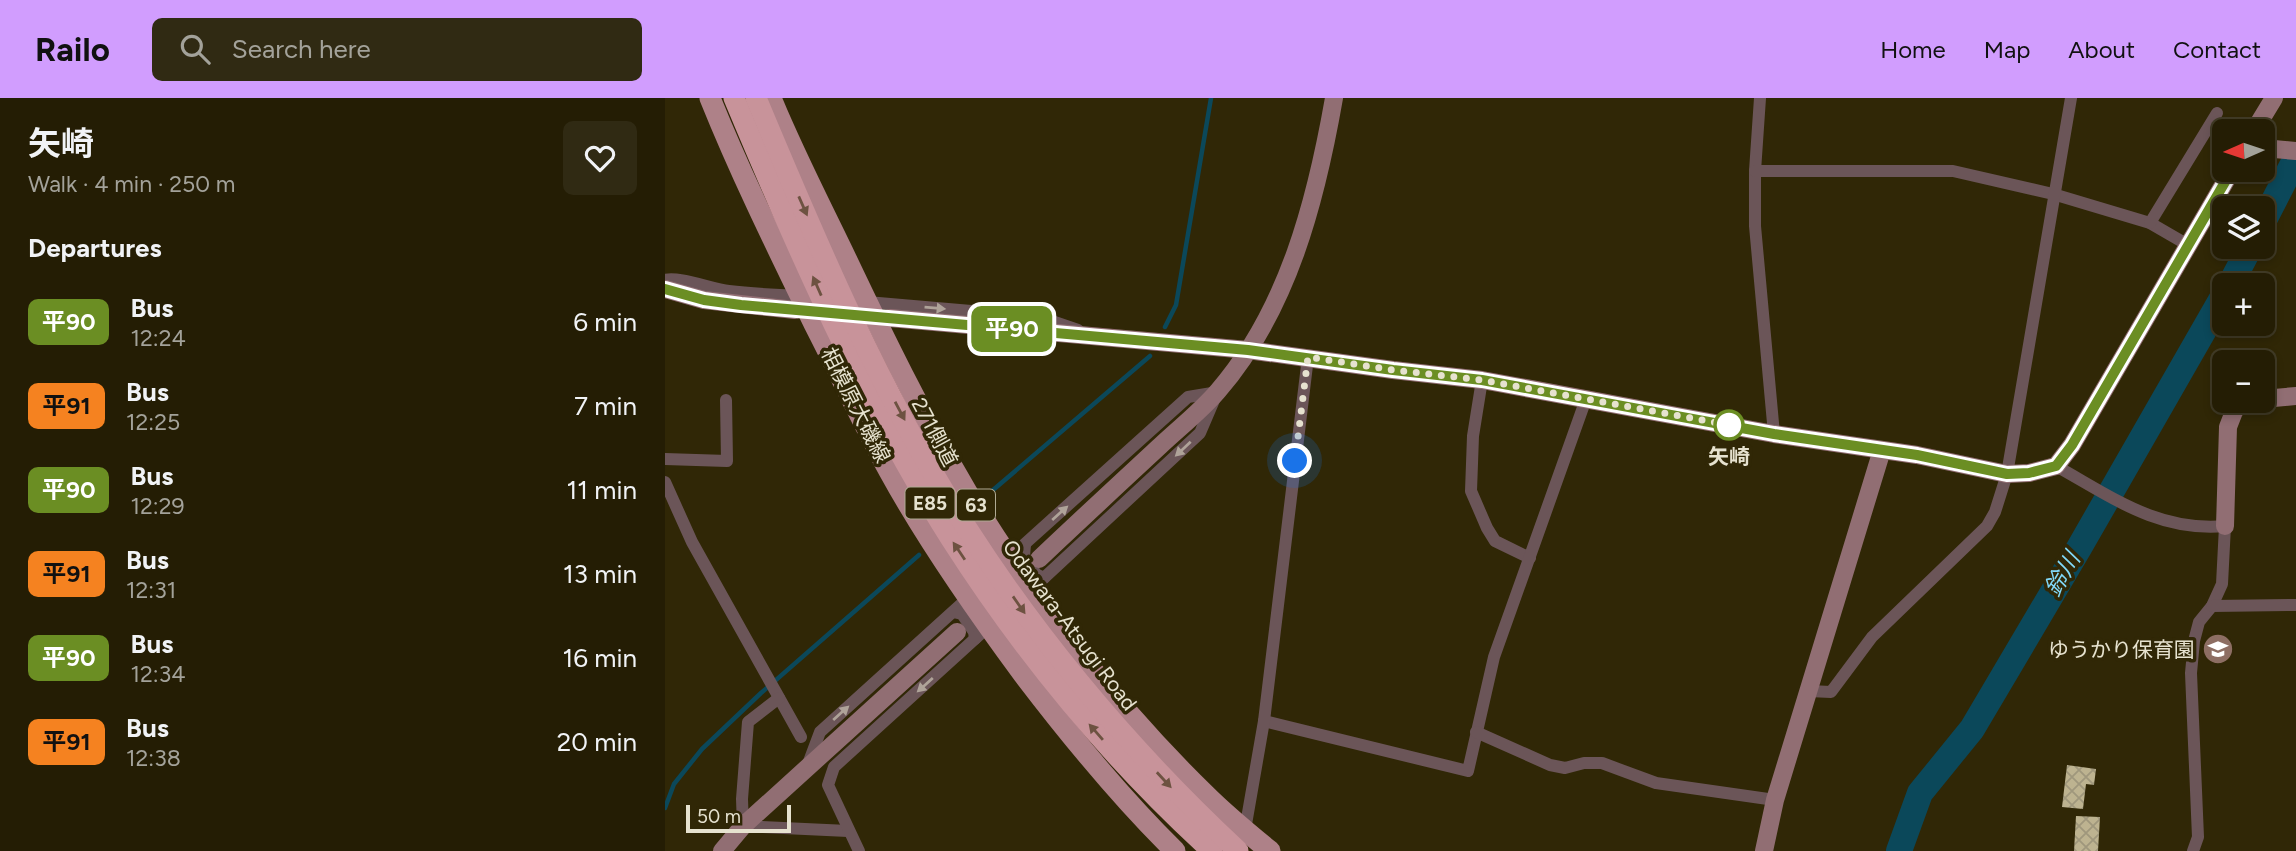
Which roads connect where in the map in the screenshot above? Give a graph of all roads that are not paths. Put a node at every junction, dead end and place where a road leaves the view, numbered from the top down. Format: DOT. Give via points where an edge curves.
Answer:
graph roads {
  1 [pos="710,98"];
  2 [pos="734,98"];
  3 [pos="756,98"];
  4 [pos="771,98"];
  5 [pos="1334,98"];
  6 [pos="1760,98"];
  7 [pos="2071,98"];
  8 [pos="2274,98"];
  9 [pos="2217,113"];
  10 [pos="2261,119"];
  11 [pos="2275,149"];
  12 [pos="2296,151"];
  13 [pos="1755,171"];
  14 [pos="2225,182"];
  15 [pos="2053,194"];
  16 [pos="2150,223"];
  17 [pos="2188,244"];
  18 [pos="665,280"];
  19 [pos="665,289"];
  20 [pos="867,302"];
  21 [pos="798,303"];
  22 [pos="890,318"];
  23 [pos="1097,336"];
  24 [pos="1248,350"];
  25 [pos="1308,357"];
  26 [pos="1482,380"];
  27 [pos="1218,392"];
  28 [pos="2296,396"];
  29 [pos="2275,398"];
  30 [pos="1586,399"];
  31 [pos="726,400"];
  32 [pos="2233,413"];
  33 [pos="1774,434"];
  34 [pos="1882,450"];
  35 [pos="665,459"];
  36 [pos="2056,466"];
  37 [pos="2007,474"];
  38 [pos="665,482"];
  39 [pos="2225,526"];
  40 [pos="1017,552"];
  41 [pos="1530,558"];
  42 [pos="1039,559"];
  43 [pos="1038,584"];
  44 [pos="961,605"];
  45 [pos="2296,605"];
  46 [pos="2212,606"];
  47 [pos="957,632"];
  48 [pos="982,633"];
  49 [pos="1809,691"];
  50 [pos="776,694"];
  51 [pos="1264,721"];
  52 [pos="1476,732"];
  53 [pos="801,737"];
  54 [pos="806,769"];
  55 [pos="1775,800"];
  56 [pos="743,826"];
  57 [pos="1245,830"];
  58 [pos="848,831"];
  59 [pos="722,851"];
  60 [pos="859,851"];
  61 [pos="1175,851"];
  62 [pos="1212,851"];
  63 [pos="1238,851"];
  64 [pos="1270,851"];
  65 [pos="1764,851"];
  66 [pos="2193,851"];
  1 -- 21 [label="main road, 相模原大磯線"];
  62 -- 2 [label="highway, Odawara-Atsugi Road / E85, one-way" via="1093,730 951,539 840,338"];
  3 -- 63 [label="highway, Odawara-Atsugi Road / E85, one-way" via="857,328 965,526 1023,611 1105,716"];
  4 -- 20 [label="main road, 271側道 / 63"];
  5 -- 24 [label="street" via="1323,162 1293,260"];
  6 -- 13 [label="street"];
  7 -- 15 [label="street"];
  8 -- 10 [label="street"];
  9 -- 16 [label="street"];
  11 -- 12 [label="street"];
  13 -- 15 [label="street" via="1953,171"];
  13 -- 33 [label="street" via="1755,226"];
  14 -- 17 [label="street"];
  15 -- 16 [label="street"];
  15 -- 37 [label="street"];
  16 -- 17 [label="street"];
  17 -- 36 [label="street"];
  18 -- 21 [label="street" via="674,278"];
  19 -- 21 [label="street" via="704,300"];
  20 -- 23 [label="street, one-way" via="1040,317"];
  20 -- 40 [label="main road, 271側道 / 63" via="960,479"];
  21 -- 44 [label="main road, 相模原大磯線"];
  22 -- 23 [label="street"];
  23 -- 24 [label="street"];
  24 -- 25 [label="street"];
  24 -- 27 [label="street"];
  25 -- 26 [label="street"];
  25 -- 51 [label="street"];
  26 -- 30 [label="street"];
  26 -- 41 [label="street" via="1471,491 1495,541"];
  40 -- 27 [label="street, one-way" via="1188,397"];
  27 -- 42 [label="street"];
  27 -- 43 [label="street, one-way" via="1200,433"];
  28 -- 29 [label="street"];
  30 -- 33 [label="street"];
  30 -- 41 [label="street"];
  31 -- 35 [label="street" via="727,461"];
  32 -- 39 [label="street" via="2228,427"];
  33 -- 34 [label="street"];
  34 -- 37 [label="street"];
  34 -- 49 [label="street"];
  36 -- 37 [label="street"];
  36 -- 39 [label="street" via="2152,518 2185,526"];
  37 -- 49 [label="street" via="1987,526 1872,637 1831,692"];
  38 -- 50 [label="street" via="692,542"];
  39 -- 46 [label="street" via="2222,584"];
  40 -- 43 [label="main road, 271側道 / 63"];
  41 -- 52 [label="street" via="1494,657"];
  43 -- 57 [label="main road, 271側道 / 63" via="1119,702 1163,752"];
  44 -- 48 [label="main road, 相模原大磯線"];
  54 -- 44 [label="street, one-way" via="820,732"];
  45 -- 46 [label="street"];
  46 -- 66 [label="street" via="2199,622 2191,673 2197,837"];
  47 -- 54 [label="street"];
  48 -- 58 [label="street, one-way" via="834,767 828,785"];
  48 -- 61 [label="main road, 相模原大磯線" via="1124,799"];
  49 -- 55 [label="street"];
  50 -- 53 [label="street"];
  50 -- 56 [label="street" via="748,722"];
  51 -- 52 [label="street" via="1468,771"];
  51 -- 57 [label="street"];
  52 -- 55 [label="street" via="1551,765 1565,768 1602,763 1656,783"];
  54 -- 56 [label="street"];
  55 -- 65 [label="street"];
  56 -- 58 [label="street"];
  56 -- 59 [label="street"];
  57 -- 64 [label="main road, 271側道 / 63"];
  58 -- 60 [label="street"];
}
